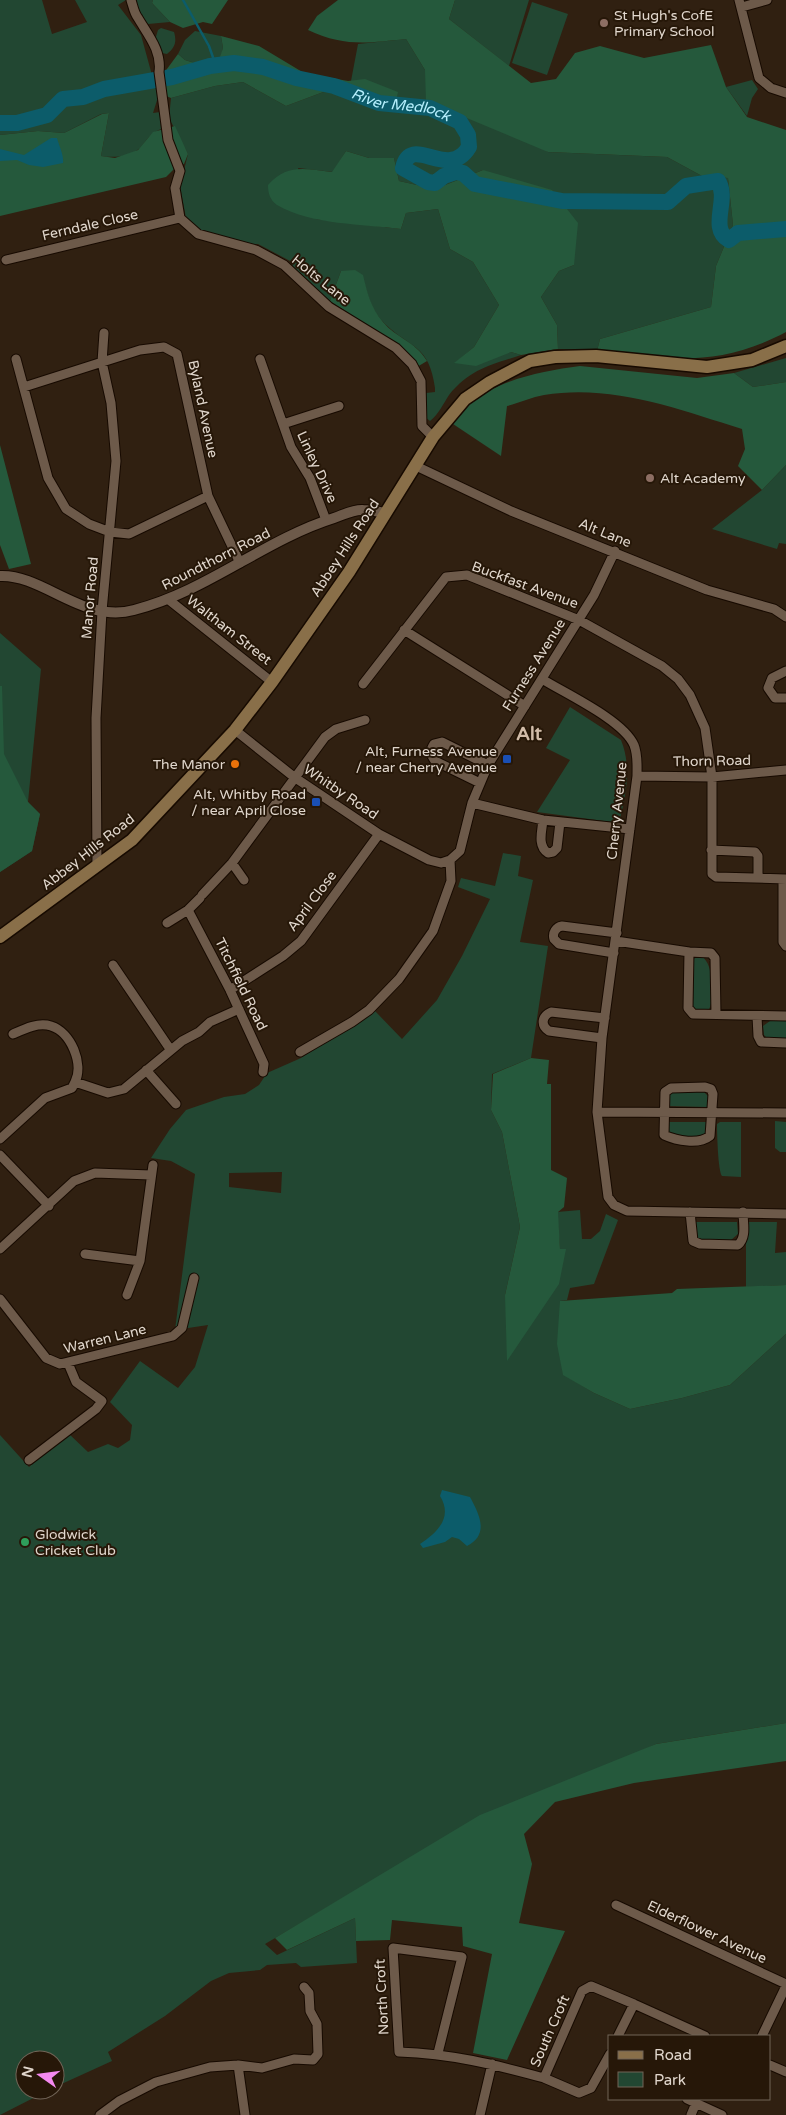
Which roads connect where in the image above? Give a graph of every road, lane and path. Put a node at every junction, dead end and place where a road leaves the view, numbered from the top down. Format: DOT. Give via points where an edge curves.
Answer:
graph roads {
  1 [pos="131,0"];
  2 [pos="767,0"];
  3 [pos="741,4"];
  4 [pos="786,93"];
  5 [pos="180,218"];
  6 [pos="6,260"];
  7 [pos="104,333"];
  8 [pos="786,346"];
  9 [pos="16,359"];
  10 [pos="260,359"];
  11 [pos="102,362"];
  12 [pos="24,387"];
  13 [pos="339,406"];
  14 [pos="283,424"];
  15 [pos="433,437"];
  16 [pos="416,466"];
  17 [pos="208,496"];
  18 [pos="386,513"];
  19 [pos="326,520"];
  20 [pos="110,532"];
  21 [pos="615,551"];
  22 [pos="240,563"];
  23 [pos="0,576"];
  24 [pos="169,600"];
  25 [pos="102,611"];
  26 [pos="785,613"];
  27 [pos="579,620"];
  28 [pos="404,630"];
  29 [pos="786,672"];
  30 [pos="542,680"];
  31 [pos="272,682"];
  32 [pos="363,684"];
  33 [pos="786,698"];
  34 [pos="525,706"];
  35 [pos="366,720"];
  36 [pos="235,730"];
  37 [pos="488,765"];
  38 [pos="786,770"];
  39 [pos="637,776"];
  40 [pos="294,777"];
  41 [pos="712,777"];
  42 [pos="480,783"];
  43 [pos="472,803"];
  44 [pos="543,820"];
  45 [pos="560,822"];
  46 [pos="630,829"];
  47 [pos="379,834"];
  48 [pos="711,850"];
  49 [pos="450,860"];
  50 [pos="232,864"];
  51 [pos="97,866"];
  52 [pos="758,878"];
  53 [pos="785,879"];
  54 [pos="244,880"];
  55 [pos="188,910"];
  56 [pos="167,924"];
  57 [pos="0,937"];
  58 [pos="617,937"];
  59 [pos="786,946"];
  60 [pos="689,952"];
  61 [pos="614,953"];
  62 [pos="113,965"];
  63 [pos="230,990"];
  64 [pos="239,1009"];
  65 [pos="716,1014"];
  66 [pos="757,1016"];
  67 [pos="786,1016"];
  68 [pos="605,1018"];
  69 [pos="13,1034"];
  70 [pos="602,1038"];
  71 [pos="786,1043"];
  72 [pos="170,1050"];
  73 [pos="300,1052"];
  74 [pos="146,1070"];
  75 [pos="263,1072"];
  76 [pos="75,1082"];
  77 [pos="176,1104"];
  78 [pos="597,1112"];
  79 [pos="664,1113"];
  80 [pos="713,1113"];
  81 [pos="786,1113"];
  82 [pos="0,1138"];
  83 [pos="0,1155"];
  84 [pos="152,1165"];
  85 [pos="151,1175"];
  86 [pos="49,1206"];
  87 [pos="690,1212"];
  88 [pos="743,1212"];
  89 [pos="786,1214"];
  90 [pos="0,1249"];
  91 [pos="85,1254"];
  92 [pos="140,1261"];
  93 [pos="194,1278"];
  94 [pos="127,1295"];
  95 [pos="0,1299"];
  96 [pos="68,1363"];
  97 [pos="28,1460"];
  98 [pos="616,1905"];
  99 [pos="786,1985"];
  100 [pos="304,1987"];
  101 [pos="634,2004"];
  102 [pos="618,2035"];
  103 [pos="700,2035"];
  104 [pos="762,2035"];
  105 [pos="438,2053"];
  106 [pos="608,2058"];
  107 [pos="492,2064"];
  108 [pos="238,2065"];
  109 [pos="771,2065"];
  110 [pos="786,2072"];
  111 [pos="544,2078"];
  112 [pos="689,2100"];
  113 [pos="696,2103"];
  114 [pos="100,2115"];
  115 [pos="245,2115"];
  116 [pos="480,2115"];
  117 [pos="691,2115"];
  118 [pos="722,2115"];
  1 -- 5 [label="street" via="137,17 154,43 160,64 168,140 180,171 175,188"];
  2 -- 3 [label="street"];
  3 -- 4 [label="street" via="759,78 771,88"];
  5 -- 6 [label="street, Ferndale Close"];
  5 -- 15 [label="street, Holts Lane" via="198,234 256,250 284,266 329,307 396,348 412,364 421,381 422,426"];
  7 -- 11 [label="street, Manor Road"];
  8 -- 15 [label="main road, Abbey Hills Road" via="752,360 707,367 596,356 530,361 464,400"];
  9 -- 12 [label="street"];
  10 -- 14 [label="street, Linley Drive"];
  11 -- 12 [label="street, Byland Avenue"];
  11 -- 17 [label="street, Byland Avenue" via="140,350 164,347 177,354"];
  11 -- 20 [label="street, Manor Road" via="111,403 116,461"];
  12 -- 20 [label="street" via="48,478 66,509 89,524"];
  13 -- 14 [label="street, Linley Drive"];
  14 -- 19 [label="street, Linley Drive" via="291,447 310,478"];
  15 -- 16 [label="main road, Abbey Hills Road"];
  16 -- 18 [label="main road, Abbey Hills Road"];
  16 -- 21 [label="street, Alt Lane" via="511,511"];
  17 -- 20 [label="street" via="129,534"];
  17 -- 22 [label="street, Byland Avenue"];
  18 -- 19 [label="street, Roundthorn Road" via="362,509"];
  18 -- 31 [label="main road, Abbey Hills Road"];
  19 -- 22 [label="street, Roundthorn Road"];
  20 -- 25 [label="street, Manor Road"];
  21 -- 26 [label="street, Alt Lane" via="707,590"];
  21 -- 27 [label="street, Furness Avenue"];
  22 -- 24 [label="street, Roundthorn Road"];
  23 -- 25 [label="street, Roundthorn Road" via="26,581 72,603"];
  24 -- 25 [label="street, Roundthorn Road" via="132,611"];
  24 -- 31 [label="street, Waltham Street"];
  25 -- 51 [label="street, Manor Road" via="96,718"];
  27 -- 28 [label="street, Buckfast Avenue" via="467,575 446,577"];
  27 -- 30 [label="street, Furness Avenue"];
  27 -- 41 [label="street, Buckfast Avenue" via="662,666 678,679 690,695 705,728"];
  28 -- 32 [label="street, Buckfast Avenue"];
  28 -- 34 [label="street"];
  29 -- 33 [label="street" via="772,678 768,688 775,698"];
  30 -- 34 [label="street, Furness Avenue"];
  30 -- 39 [label="street, Cherry Avenue" via="616,723 624,731 636,753"];
  31 -- 36 [label="main road, Abbey Hills Road"];
  34 -- 37 [label="street, Furness Avenue"];
  35 -- 40 [label="street" via="336,729 324,737"];
  36 -- 40 [label="street, Whitby Road"];
  36 -- 51 [label="main road, Abbey Hills Road" via="132,840"];
  37 -- 42 [label="street, Furness Avenue"];
  37 -- 42 [label="street" via="442,742 434,744 431,749 435,761"];
  38 -- 41 [label="street, Thorn Road"];
  39 -- 41 [label="street, Thorn Road"];
  39 -- 46 [label="street, Cherry Avenue"];
  40 -- 47 [label="street, Whitby Road"];
  40 -- 50 [label="street"];
  41 -- 48 [label="street, Buckfast Avenue"];
  42 -- 43 [label="street, Furness Avenue"];
  43 -- 44 [label="street"];
  43 -- 49 [label="street, Furness Avenue" via="460,851"];
  44 -- 45 [label="street"];
  44 -- 45 [label="street" via="541,845 548,853 557,848"];
  45 -- 46 [label="street"];
  46 -- 58 [label="street, Cherry Avenue"];
  47 -- 49 [label="street, Whitby Road" via="429,860 441,864"];
  47 -- 63 [label="street, April Close" via="301,941"];
  48 -- 52 [label="street" via="755,852 758,856"];
  48 -- 52 [label="street, Buckfast Avenue" via="710,870 713,876"];
  49 -- 73 [label="street" via="451,881 433,932 399,979 369,1010"];
  50 -- 54 [label="street"];
  50 -- 55 [label="street"];
  51 -- 57 [label="main road, Abbey Hills Road"];
  52 -- 53 [label="street"];
  53 -- 59 [label="street" via="783,942"];
  55 -- 56 [label="street"];
  55 -- 63 [label="street, Titchfield Road"];
  58 -- 60 [label="street"];
  58 -- 61 [label="street, Cherry Avenue"];
  58 -- 61 [label="street" via="562,926 553,934 558,944"];
  60 -- 65 [label="street" via="710,953 716,958"];
  60 -- 65 [label="street" via="688,1008 693,1014"];
  61 -- 68 [label="street, Cherry Avenue"];
  62 -- 72 [label="street"];
  63 -- 64 [label="street, Titchfield Road"];
  64 -- 72 [label="street" via="210,1022"];
  64 -- 75 [label="street, Titchfield Road" via="264,1064"];
  65 -- 66 [label="street"];
  66 -- 67 [label="street"];
  66 -- 71 [label="street" via="761,1042"];
  68 -- 70 [label="street, Cherry Avenue"];
  68 -- 70 [label="street" via="551,1012 543,1020 543,1026 549,1031"];
  69 -- 76 [label="street" via="40,1025 51,1026 64,1035 77,1056 79,1074"];
  70 -- 78 [label="street, Cherry Avenue"];
  72 -- 74 [label="street"];
  74 -- 76 [label="street" via="124,1089 108,1093"];
  74 -- 77 [label="street"];
  76 -- 82 [label="street" via="72,1088 45,1098"];
  78 -- 79 [label="street"];
  78 -- 87 [label="street, Cherry Avenue" via="608,1197 614,1205 626,1211"];
  79 -- 80 [label="street"];
  79 -- 80 [label="street" via="663,1098 667,1090 705,1087 712,1091"];
  79 -- 80 [label="street" via="664,1135 675,1140 702,1141 712,1133"];
  80 -- 81 [label="street"];
  83 -- 86 [label="street"];
  84 -- 85 [label="street"];
  85 -- 86 [label="street" via="95,1173 74,1181"];
  85 -- 92 [label="street"];
  86 -- 90 [label="street"];
  87 -- 88 [label="street, Cherry Avenue"];
  87 -- 88 [label="street" via="693,1241 700,1244 738,1244 744,1235"];
  88 -- 89 [label="street, Cherry Avenue"];
  91 -- 92 [label="street"];
  92 -- 94 [label="street"];
  93 -- 96 [label="street, Warren Lane" via="182,1328 173,1336"];
  95 -- 96 [label="street, Warren Lane" via="46,1358 60,1364"];
  96 -- 97 [label="street" via="76,1382 102,1401 96,1409"];
  98 -- 99 [label="street, Elderflower Avenue"];
  99 -- 104 [label="street"];
  100 -- 108 [label="street" via="309,1993 310,2011 316,2024 318,2054 313,2060 294,2059 262,2068"];
  101 -- 102 [label="street"];
  101 -- 103 [label="street, South Croft"];
  101 -- 111 [label="street, South Croft" via="591,1986 582,1991"];
  105 -- 105 [label="street, North Croft" via="462,1958 393,1948 398,2052"];
  105 -- 107 [label="street, North Croft"];
  106 -- 111 [label="street, South Croft" via="591,2088 579,2092"];
  107 -- 111 [label="street, North Croft"];
  107 -- 116 [label="street"];
  108 -- 114 [label="street" via="210,2067 156,2082 118,2101"];
  108 -- 115 [label="street"];
  109 -- 110 [label="street"];
  112 -- 113 [label="street"];
  113 -- 117 [label="street"];
  113 -- 118 [label="street"];
}
